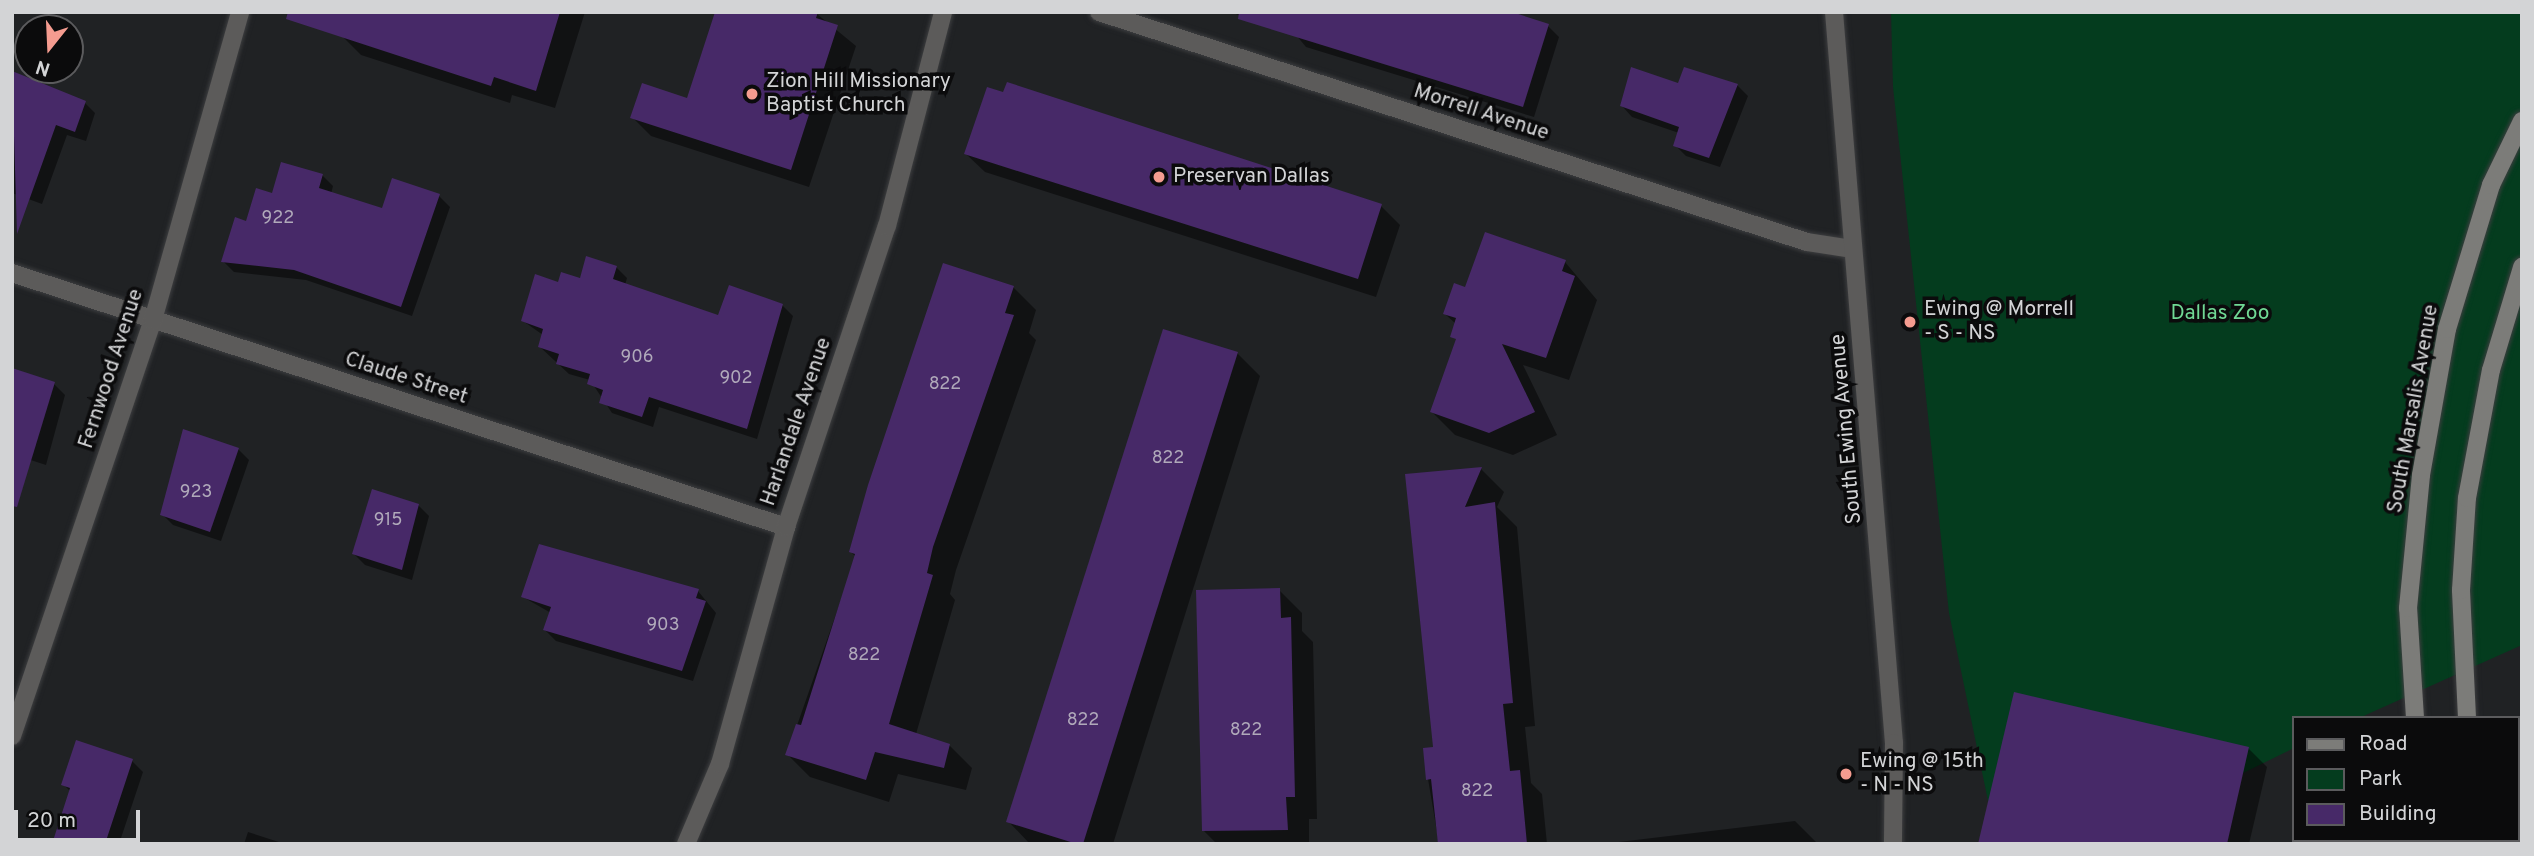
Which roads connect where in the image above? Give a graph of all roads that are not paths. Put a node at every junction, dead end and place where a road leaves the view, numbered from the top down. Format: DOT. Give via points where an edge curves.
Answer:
graph roads {
  1 [pos="240,12"];
  2 [pos="943,12"];
  3 [pos="1099,12"];
  4 [pos="1834,12"];
  5 [pos="2522,121"];
  6 [pos="1852,249"];
  7 [pos="2522,267"];
  8 [pos="12,273"];
  9 [pos="153,320"];
  10 [pos="786,527"];
  11 [pos="2415,716"];
  12 [pos="2468,716"];
  13 [pos="12,736"];
  14 [pos="686,844"];
  15 [pos="1893,844"];
  1 -- 9 [label="street, Fernwood Avenue"];
  2 -- 10 [label="street, Harlandale Avenue" via="887,226"];
  3 -- 6 [label="street, Morrell Avenue" via="1795,238"];
  4 -- 6 [label="street, South Ewing Avenue"];
  5 -- 11 [label="main road, South Marsalis Avenue" via="2491,185 2447,329 2421,475 2408,608"];
  6 -- 15 [label="street, South Ewing Avenue" via="1895,743"];
  7 -- 12 [label="main road" via="2491,370 2467,498 2460,590"];
  8 -- 9 [label="street, Claude Street"];
  9 -- 10 [label="street, Claude Street"];
  9 -- 13 [label="street, Fernwood Avenue"];
  10 -- 14 [label="street, Harlandale Avenue" via="720,764"];
}
